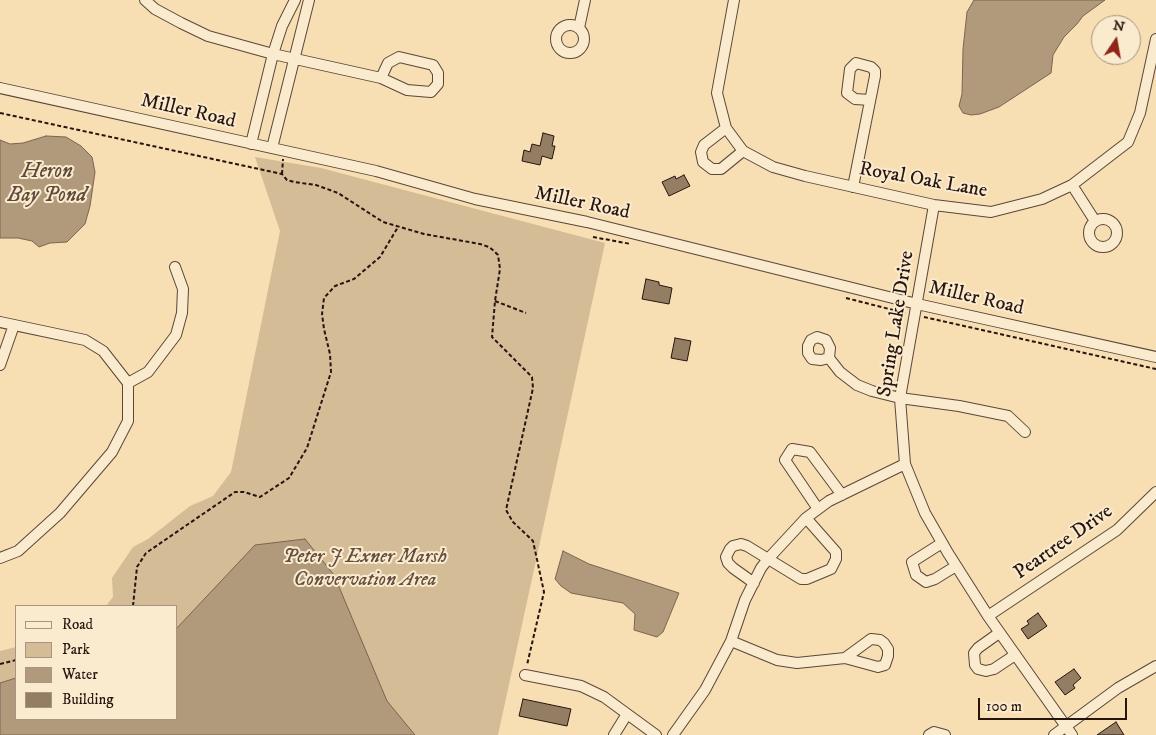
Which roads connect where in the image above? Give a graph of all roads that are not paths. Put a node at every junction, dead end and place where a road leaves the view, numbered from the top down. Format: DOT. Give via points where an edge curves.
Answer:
graph roads {
  1 [pos="145,0"];
  2 [pos="295,0"];
  3 [pos="309,0"];
  4 [pos="585,0"];
  5 [pos="734,0"];
  6 [pos="579,28"];
  7 [pos="1156,39"];
  8 [pos="273,54"];
  9 [pos="293,59"];
  10 [pos="381,78"];
  11 [pos="0,88"];
  12 [pos="870,100"];
  13 [pos="726,128"];
  14 [pos="251,144"];
  15 [pos="272,148"];
  16 [pos="743,151"];
  17 [pos="1072,185"];
  18 [pos="853,187"];
  19 [pos="934,205"];
  20 [pos="1095,221"];
  21 [pos="175,267"];
  22 [pos="917,304"];
  23 [pos="0,322"];
  24 [pos="14,325"];
  25 [pos="1156,357"];
  26 [pos="829,358"];
  27 [pos="0,365"];
  28 [pos="128,383"];
  29 [pos="900,398"];
  30 [pos="1025,432"];
  31 [pos="905,464"];
  32 [pos="1156,492"];
  33 [pos="842,495"];
  34 [pos="818,510"];
  35 [pos="806,518"];
  36 [pos="942,542"];
  37 [pos="0,558"];
  38 [pos="768,559"];
  39 [pos="956,566"];
  40 [pos="754,582"];
  41 [pos="988,616"];
  42 [pos="1000,633"];
  43 [pos="731,641"];
  44 [pos="1015,655"];
  45 [pos="845,658"];
  46 [pos="1156,666"];
  47 [pos="525,675"];
  48 [pos="628,714"];
  49 [pos="1064,726"];
  50 [pos="614,735"];
  51 [pos="656,735"];
  52 [pos="673,735"];
  53 [pos="929,735"];
  54 [pos="945,735"];
  55 [pos="1054,735"];
  56 [pos="1072,735"];
  1 -- 8 [label="street" via="155,9 208,36"];
  2 -- 8 [label="street"];
  3 -- 9 [label="street"];
  4 -- 6 [label="street"];
  5 -- 13 [label="street, Royal Oak Lane" via="717,93"];
  7 -- 17 [label="street, Royal Oak Lane" via="1140,113 1128,142"];
  8 -- 9 [label="street"];
  8 -- 14 [label="street"];
  9 -- 10 [label="street"];
  9 -- 15 [label="street"];
  10 -- 10 [label="street" via="407,90 431,92 438,84 438,73 433,65 400,57 388,63"];
  11 -- 14 [label="street, Miller Road"];
  12 -- 18 [label="street"];
  13 -- 16 [label="street, Royal Oak Lane"];
  13 -- 16 [label="street" via="704,145 701,152 703,162 712,169 721,169"];
  14 -- 15 [label="street, Miller Road"];
  15 -- 22 [label="street, Miller Road"];
  16 -- 18 [label="street, Royal Oak Lane" via="773,168"];
  17 -- 19 [label="street, Royal Oak Lane" via="1042,199 991,212"];
  17 -- 20 [label="street"];
  18 -- 19 [label="street, Royal Oak Lane"];
  19 -- 22 [label="street, Spring Lake Drive"];
  21 -- 28 [label="street" via="183,288 182,312 176,335 148,372"];
  22 -- 25 [label="street, Miller Road"];
  22 -- 29 [label="street, Spring Lake Drive"];
  23 -- 24 [label="street"];
  24 -- 27 [label="street"];
  24 -- 28 [label="street" via="85,340 103,351"];
  26 -- 29 [label="street" via="857,385"];
  28 -- 37 [label="street" via="128,421 112,452 60,513 18,551"];
  29 -- 30 [label="street" via="1008,416"];
  29 -- 31 [label="street, Spring Lake Drive"];
  31 -- 33 [label="street"];
  31 -- 36 [label="street, Spring Lake Drive" via="925,513"];
  32 -- 41 [label="street, Peartree Drive" via="1116,530"];
  33 -- 34 [label="street"];
  33 -- 34 [label="street" via="810,452 792,449 785,460"];
  34 -- 35 [label="street"];
  35 -- 38 [label="street"];
  35 -- 38 [label="street" via="836,552 831,569 801,579"];
  36 -- 39 [label="street, Spring Lake Drive"];
  36 -- 39 [label="street" via="912,562 916,575 926,582"];
  38 -- 40 [label="street"];
  38 -- 40 [label="street" via="740,544 730,549 726,557 728,563"];
  39 -- 41 [label="street, Spring Lake Drive"];
  40 -- 43 [label="street"];
  41 -- 42 [label="street, Spring Lake Drive"];
  42 -- 44 [label="street, Spring Lake Drive"];
  42 -- 44 [label="street" via="974,653 975,665 986,671"];
  43 -- 45 [label="street" via="778,660 797,663"];
  43 -- 52 [label="street" via="705,690"];
  44 -- 49 [label="street, Spring Lake Drive"];
  46 -- 49 [label="street"];
  47 -- 48 [label="street" via="581,686"];
  48 -- 50 [label="street"];
  48 -- 51 [label="street"];
  49 -- 55 [label="street"];
  49 -- 56 [label="street, Spring Lake Drive"];
  53 -- 54 [label="street" via="934,732"];
}
